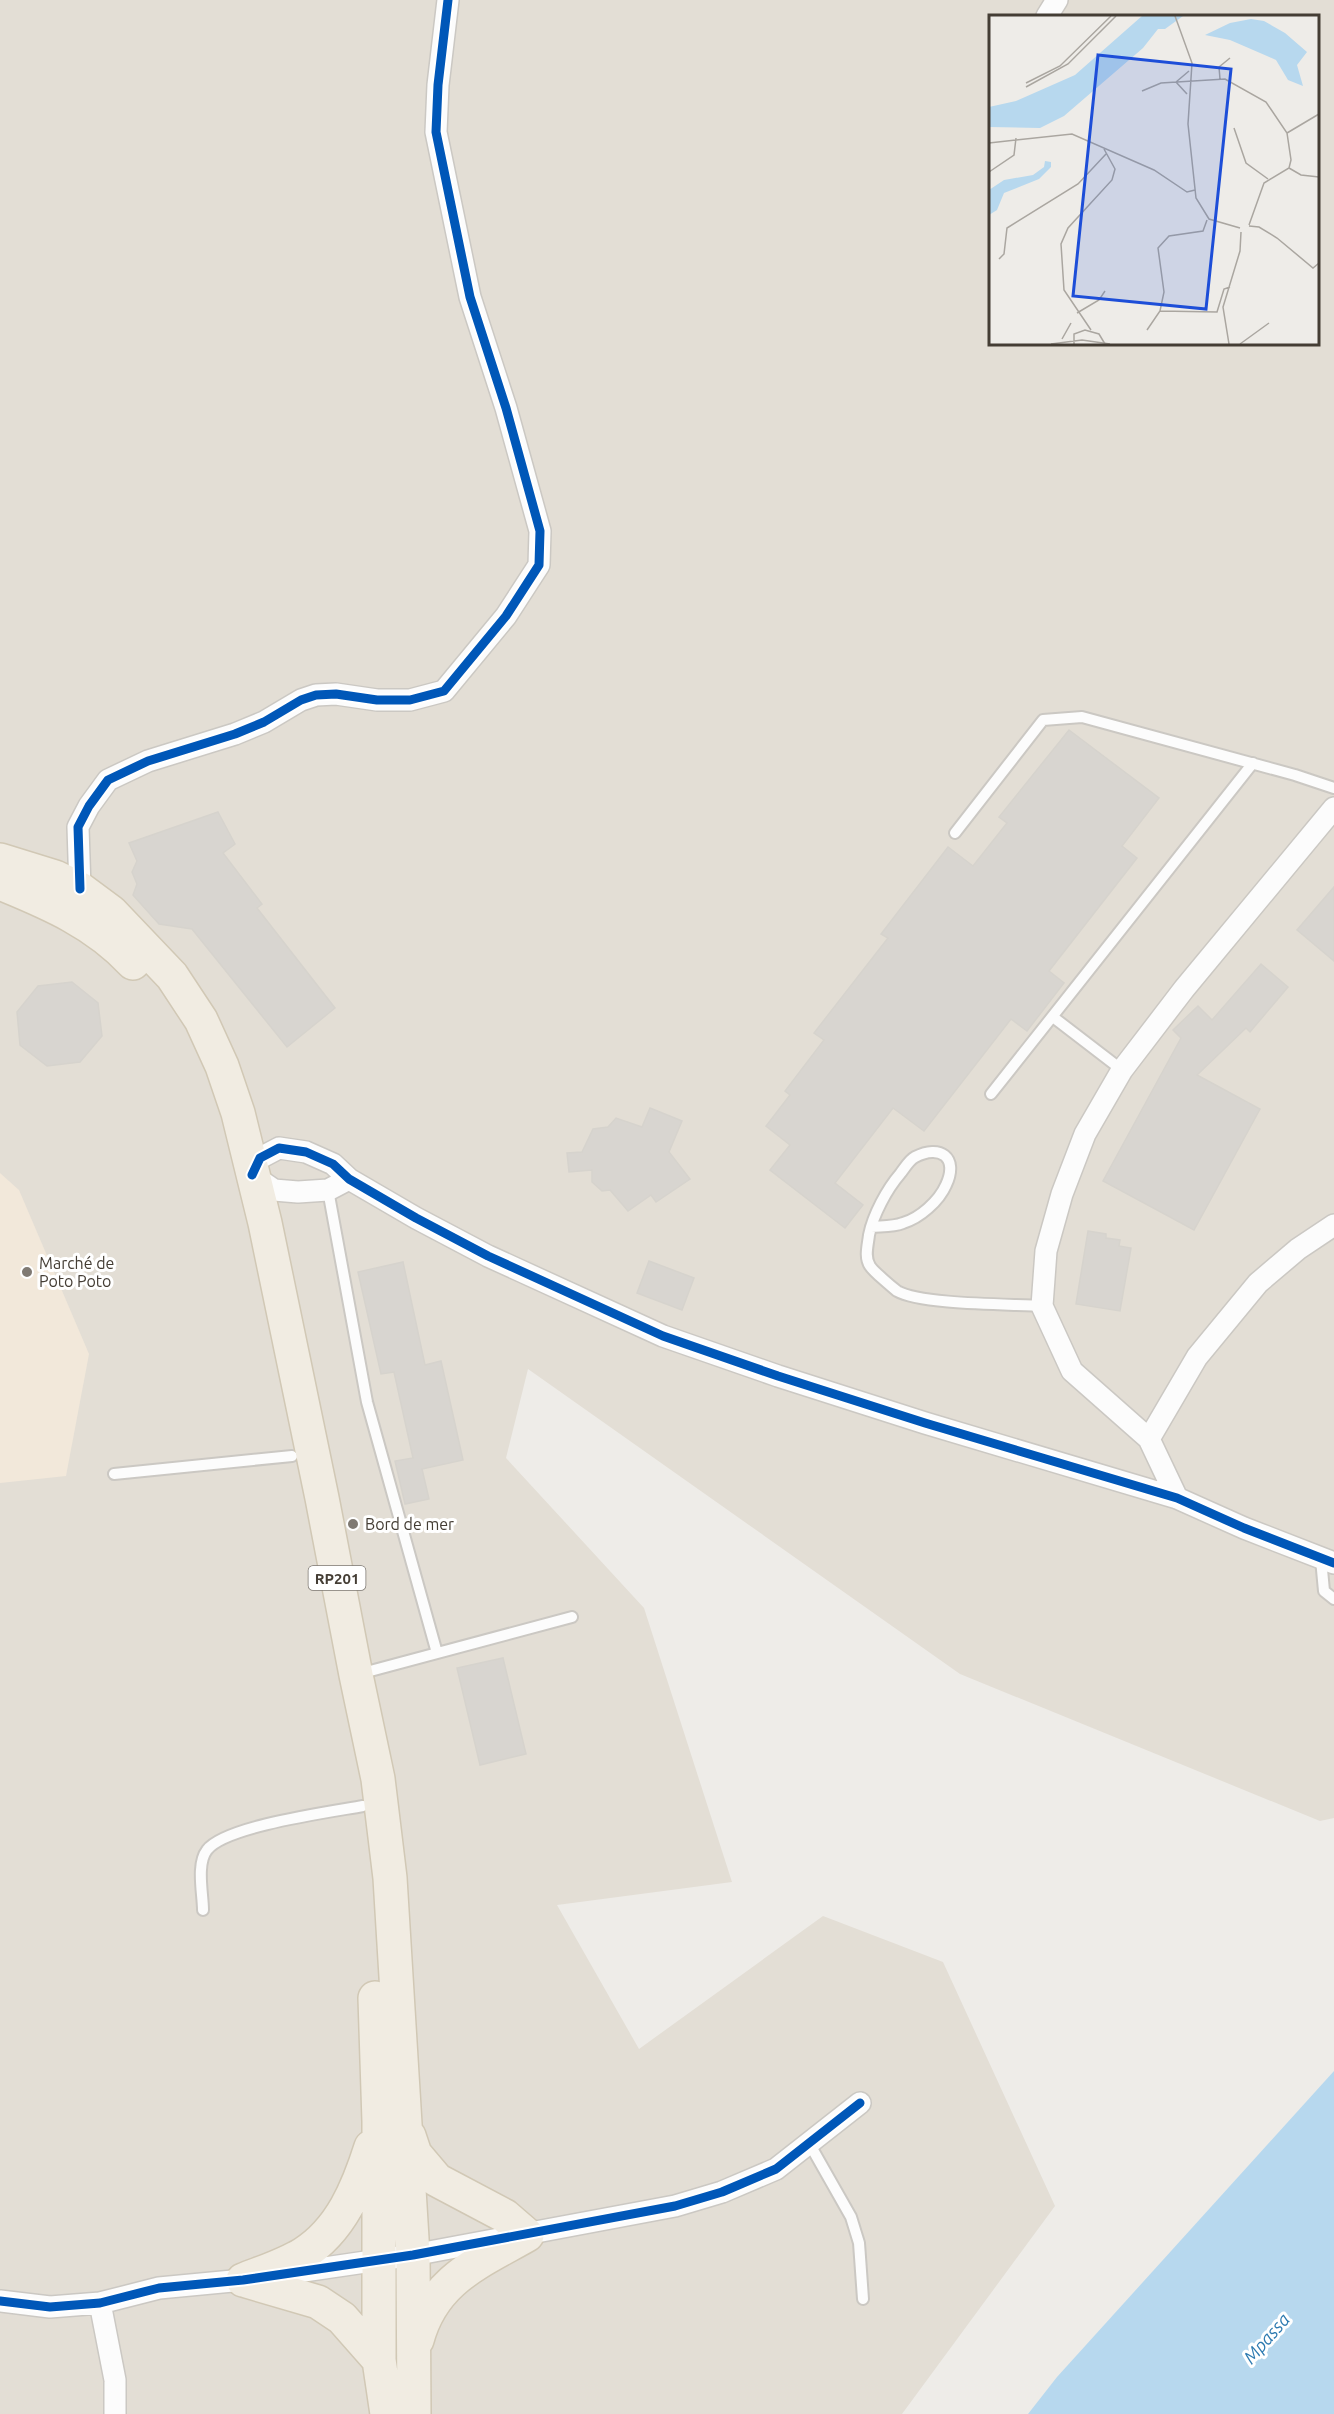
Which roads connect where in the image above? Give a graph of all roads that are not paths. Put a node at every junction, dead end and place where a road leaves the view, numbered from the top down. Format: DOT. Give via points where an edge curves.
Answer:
graph roads {
  1 [pos="448,0"];
  2 [pos="1057,0"];
  3 [pos="1048,15"];
  4 [pos="1253,763"];
  5 [pos="1334,788"];
  6 [pos="1334,807"];
  7 [pos="955,833"];
  8 [pos="0,860"];
  9 [pos="0,883"];
  10 [pos="80,889"];
  11 [pos="1053,1017"];
  12 [pos="1122,1070"];
  13 [pos="991,1094"];
  14 [pos="252,1175"];
  15 [pos="349,1179"];
  16 [pos="328,1190"];
  17 [pos="1334,1225"];
  18 [pos="871,1227"];
  19 [pos="1042,1306"];
  20 [pos="1149,1439"];
  21 [pos="292,1456"];
  22 [pos="114,1474"];
  23 [pos="1177,1497"];
  24 [pos="1328,1561"];
  25 [pos="1334,1599"];
  26 [pos="572,1617"];
  27 [pos="437,1653"];
  28 [pos="356,1675"];
  29 [pos="363,1806"];
  30 [pos="203,1910"];
  31 [pos="860,2103"];
  32 [pos="392,2123"];
  33 [pos="809,2143"];
  34 [pos="527,2235"];
  35 [pos="413,2255"];
  36 [pos="379,2258"];
  37 [pos="243,2280"];
  38 [pos="863,2299"];
  39 [pos="0,2301"];
  40 [pos="100,2303"];
  41 [pos="413,2356"];
  42 [pos="380,2360"];
  43 [pos="115,2414"];
  44 [pos="387,2414"];
  45 [pos="414,2414"];
  1 -- 10 [label="street" via="436,132 470,297 540,531 539,565 506,616 444,691 410,700 377,700 336,693 316,695 235,734 148,761 108,780 78,827"];
  2 -- 3 [label="street"];
  4 -- 5 [label="lane"];
  4 -- 7 [label="lane" via="1082,717 1043,720"];
  4 -- 11 [label="lane"];
  6 -- 12 [label="street"];
  8 -- 10 [label="main road, RP201"];
  9 -- 21 [label="main road, RP201" via="56,906 96,930 153,985 184,1030 212,1094 224,1139"];
  10 -- 14 [label="main road, RP201" via="141,941 172,976 201,1020 238,1113"];
  11 -- 12 [label="lane"];
  11 -- 13 [label="lane"];
  12 -- 19 [label="street" via="1085,1134 1062,1194 1046,1251"];
  14 -- 15 [label="street" via="260,1158 279,1148 306,1152 333,1164"];
  14 -- 16 [label="street" via="274,1190"];
  14 -- 28 [label="main road, RP201" via="266,1223"];
  15 -- 16 [label="street"];
  15 -- 23 [label="street" via="488,1256 663,1336 926,1423"];
  16 -- 27 [label="lane" via="367,1402"];
  17 -- 20 [label="street" via="1258,1283 1197,1357"];
  18 -- 18 [label="lane" via="894,1181 914,1157 931,1153 949,1159 950,1177 942,1194 919,1215 903,1224"];
  18 -- 19 [label="lane" via="867,1251 870,1266 898,1291 925,1299"];
  19 -- 20 [label="street" via="1072,1371"];
  20 -- 23 [label="street"];
  21 -- 22 [label="lane"];
  21 -- 29 [label="main road, RP201"];
  23 -- 24 [label="street"];
  24 -- 25 [label="lane" via="1324,1591"];
  26 -- 27 [label="lane"];
  27 -- 28 [label="lane"];
  28 -- 32 [label="main road, RP201" via="378,1779 390,1878"];
  29 -- 30 [label="lane" via="286,1821 217,1841 205,1851 201,1869"];
  29 -- 32 [label="main road, RP201"];
  31 -- 33 [label="street"];
  32 -- 34 [label="main road" via="437,2180 505,2216"];
  32 -- 35 [label="main road, RP201"];
  32 -- 36 [label="main road, RP201"];
  32 -- 37 [label="main road" via="346,2209 328,2234 302,2254"];
  33 -- 34 [label="street" via="776,2169 722,2192 675,2206"];
  33 -- 38 [label="lane" via="851,2217 859,2243"];
  34 -- 35 [label="street"];
  34 -- 41 [label="main road" via="455,2277 422,2321"];
  35 -- 36 [label="street"];
  35 -- 41 [label="main road, RP201"];
  36 -- 37 [label="street"];
  36 -- 42 [label="main road, RP201"];
  37 -- 40 [label="street" via="159,2288"];
  37 -- 42 [label="main road" via="318,2302 342,2318"];
  39 -- 40 [label="street" via="50,2307"];
  40 -- 43 [label="street" via="115,2380"];
  41 -- 45 [label="main road, RP201"];
  42 -- 44 [label="main road, RP201"];
}
